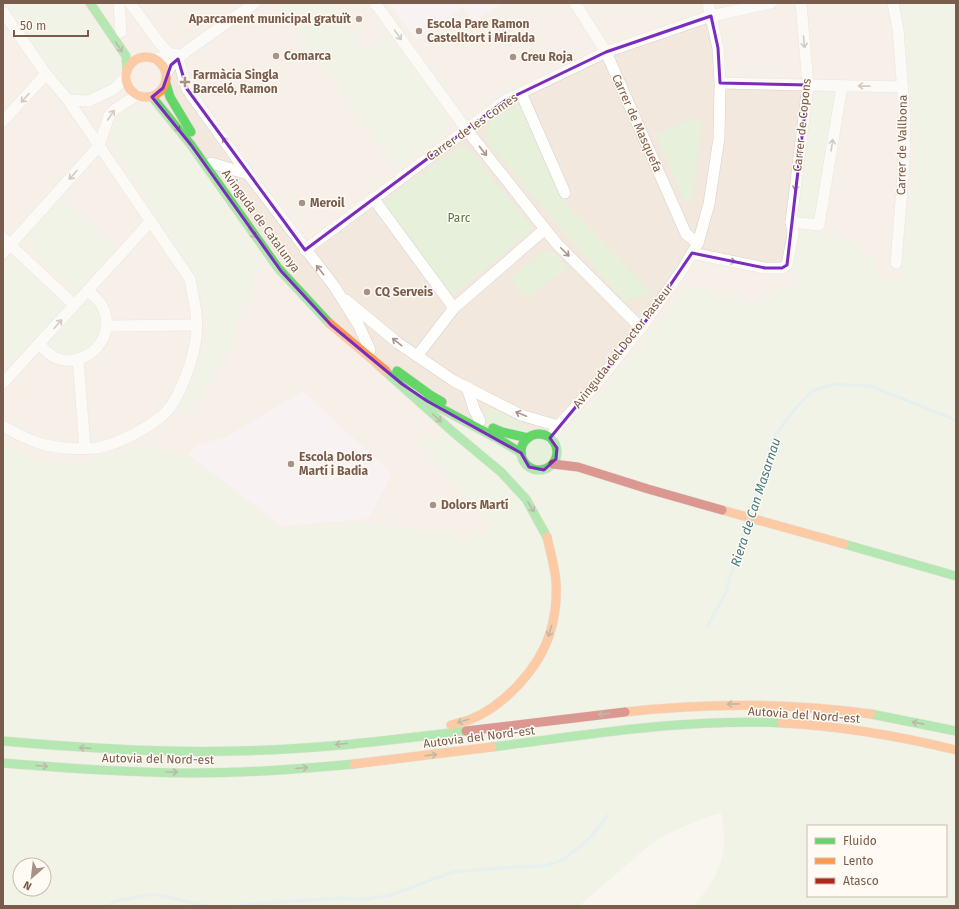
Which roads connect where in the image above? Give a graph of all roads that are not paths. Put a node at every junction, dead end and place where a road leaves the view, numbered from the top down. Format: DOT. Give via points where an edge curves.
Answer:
graph roads {
  1 [pos="90,3"];
  2 [pos="100,3"];
  3 [pos="119,3"];
  4 [pos="130,3"];
  5 [pos="255,3"];
  6 [pos="376,3"];
  7 [pos="575,3"];
  8 [pos="708,3"];
  9 [pos="771,3"];
  10 [pos="801,3"];
  11 [pos="894,3"];
  12 [pos="3,12"];
  13 [pos="711,16"];
  14 [pos="123,34"];
  15 [pos="134,47"];
  16 [pos="606,52"];
  17 [pos="175,57"];
  18 [pos="151,58"];
  19 [pos="46,74"];
  20 [pos="126,74"];
  21 [pos="166,79"];
  22 [pos="720,84"];
  23 [pos="808,85"];
  24 [pos="842,86"];
  25 [pos="903,87"];
  26 [pos="521,93"];
  27 [pos="137,95"];
  28 [pos="152,97"];
  29 [pos="68,100"];
  30 [pos="3,121"];
  31 [pos="466,129"];
  32 [pos="99,146"];
  33 [pos="211,163"];
  34 [pos="248,174"];
  35 [pos="565,193"];
  36 [pos="373,198"];
  37 [pos="151,221"];
  38 [pos="791,222"];
  39 [pos="545,229"];
  40 [pos="698,243"];
  41 [pos="5,245"];
  42 [pos="305,250"];
  43 [pos="692,253"];
  44 [pos="896,263"];
  45 [pos="88,291"];
  46 [pos="337,292"];
  47 [pos="75,304"];
  48 [pos="454,308"];
  49 [pos="196,325"];
  50 [pos="106,326"];
  51 [pos="641,328"];
  52 [pos="39,344"];
  53 [pos="370,350"];
  54 [pos="417,356"];
  55 [pos="78,360"];
  56 [pos="377,364"];
  57 [pos="3,383"];
  58 [pos="467,387"];
  59 [pos="480,421"];
  60 [pos="3,426"];
  61 [pos="558,426"];
  62 [pos="528,438"];
  63 [pos="550,438"];
  64 [pos="85,448"];
  65 [pos="521,453"];
  66 [pos="557,453"];
  67 [pos="553,464"];
  68 [pos="578,467"];
  69 [pos="956,576"];
  70 [pos="956,731"];
  71 [pos="380,740"];
  72 [pos="3,741"];
  73 [pos="956,750"];
  74 [pos="3,763"];
  1 -- 20 [label="main road, one-way" via="126,56"];
  2 -- 14 [label="main road"];
  3 -- 14 [label="street"];
  4 -- 17 [label="street" via="161,45"];
  5 -- 17 [label="street"];
  6 -- 31 [label="street, one-way"];
  7 -- 16 [label="street, Carrer de Masquefa"];
  8 -- 13 [label="street, Avinguda del Doctor Pasteur"];
  9 -- 13 [label="street, Carrer de les Comes"];
  10 -- 23 [label="street, Carrer de Copons, one-way"];
  11 -- 25 [label="street, Carrer de Vallbona"];
  12 -- 19 [label="street"];
  13 -- 16 [label="street, Carrer de les Comes"];
  13 -- 22 [label="street, Avinguda del Doctor Pasteur" via="718,48"];
  15 -- 18 [label="main road"];
  16 -- 26 [label="street, Carrer de les Comes"];
  16 -- 40 [label="street, Carrer de Masquefa" via="686,234"];
  17 -- 18 [label="street"];
  17 -- 21 [label="street"];
  34 -- 17 [label="street, one-way" via="187,89"];
  18 -- 20 [label="main road" via="135,60"];
  18 -- 21 [label="main road" via="162,65"];
  19 -- 29 [label="street"];
  19 -- 30 [label="street, one-way"];
  20 -- 27 [label="main road" via="129,88"];
  20 -- 29 [label="street" via="114,89 88,101"];
  21 -- 28 [label="main road" via="160,92"];
  21 -- 33 [label="main road, Avinguda de Catalunya" via="170,97"];
  22 -- 23 [label="street"];
  22 -- 40 [label="street, Avinguda del Doctor Pasteur" via="719,138 709,204"];
  23 -- 24 [label="street"];
  23 -- 38 [label="street, Carrer de Copons, one-way"];
  25 -- 24 [label="street, one-way"];
  38 -- 24 [label="street, one-way" via="819,225"];
  25 -- 44 [label="street, Carrer de Vallbona" via="904,164"];
  26 -- 31 [label="street, Carrer de les Comes" via="506,100"];
  26 -- 35 [label="street"];
  27 -- 28 [label="main road"];
  32 -- 27 [label="street, one-way" via="109,116"];
  28 -- 56 [label="main road, Avinguda de Catalunya, one-way" via="191,145 278,268 331,325"];
  29 -- 32 [label="street"];
  31 -- 36 [label="street, Carrer de les Comes"];
  31 -- 39 [label="street, one-way"];
  32 -- 37 [label="street"];
  32 -- 41 [label="street, one-way"];
  33 -- 34 [label="street"];
  33 -- 53 [label="main road, Avinguda de Catalunya" via="292,274 332,318"];
  34 -- 42 [label="street"];
  36 -- 42 [label="street, Carrer de les Comes"];
  36 -- 48 [label="street"];
  37 -- 45 [label="street"];
  37 -- 49 [label="street" via="190,279"];
  43 -- 38 [label="street, Carrer de Copons, one-way" via="765,268 782,268 787,265 793,234"];
  39 -- 48 [label="street"];
  39 -- 51 [label="street, one-way"];
  40 -- 43 [label="street, Avinguda del Doctor Pasteur"];
  41 -- 47 [label="street"];
  46 -- 42 [label="street, one-way"];
  43 -- 51 [label="street, Avinguda del Doctor Pasteur"];
  45 -- 47 [label="street"];
  45 -- 50 [label="street" via="103,307"];
  46 -- 53 [label="street" via="358,324"];
  54 -- 46 [label="street, one-way"];
  52 -- 47 [label="street, one-way"];
  48 -- 54 [label="street"];
  49 -- 50 [label="street"];
  49 -- 64 [label="street" via="196,337 188,368 179,392 166,411 146,428 123,439 97,448"];
  50 -- 55 [label="street" via="103,339 97,348"];
  51 -- 61 [label="street, Avinguda del Doctor Pasteur" via="592,389"];
  52 -- 55 [label="street" via="56,358"];
  52 -- 57 [label="street"];
  53 -- 59 [label="main road, Avinguda de Catalunya" via="430,395"];
  54 -- 58 [label="street"];
  55 -- 64 [label="street"];
  56 -- 65 [label="main road, Avinguda de Catalunya" via="427,401 500,439"];
  56 -- 71 [label="main road, one-way" via="501,472 526,499 547,534 556,581 555,611 550,634 536,663 506,698 469,720"];
  58 -- 59 [label="street"];
  61 -- 58 [label="street, one-way" via="521,415"];
  59 -- 62 [label="main road, Avinguda de Catalunya" via="502,432"];
  60 -- 64 [label="street" via="37,443 63,448"];
  61 -- 63 [label="street, Avinguda del Doctor Pasteur"];
  62 -- 63 [label="main road" via="537,434"];
  62 -- 65 [label="main road"];
  63 -- 66 [label="main road"];
  65 -- 67 [label="main road" via="525,463 534,469 544,470"];
  66 -- 67 [label="main road"];
  66 -- 68 [label="main road"];
  67 -- 68 [label="main road"];
  68 -- 69 [label="main road"];
  70 -- 71 [label="main road, Autovia del Nord-est, one-way" via="886,717 820,708 724,704 618,712 466,732"];
  71 -- 72 [label="main road, Autovia del Nord-est, one-way" via="263,750 170,752"];
  74 -- 73 [label="main road, Autovia del Nord-est, one-way" via="144,772 245,772 410,758 647,727 742,722 856,730"];
}
